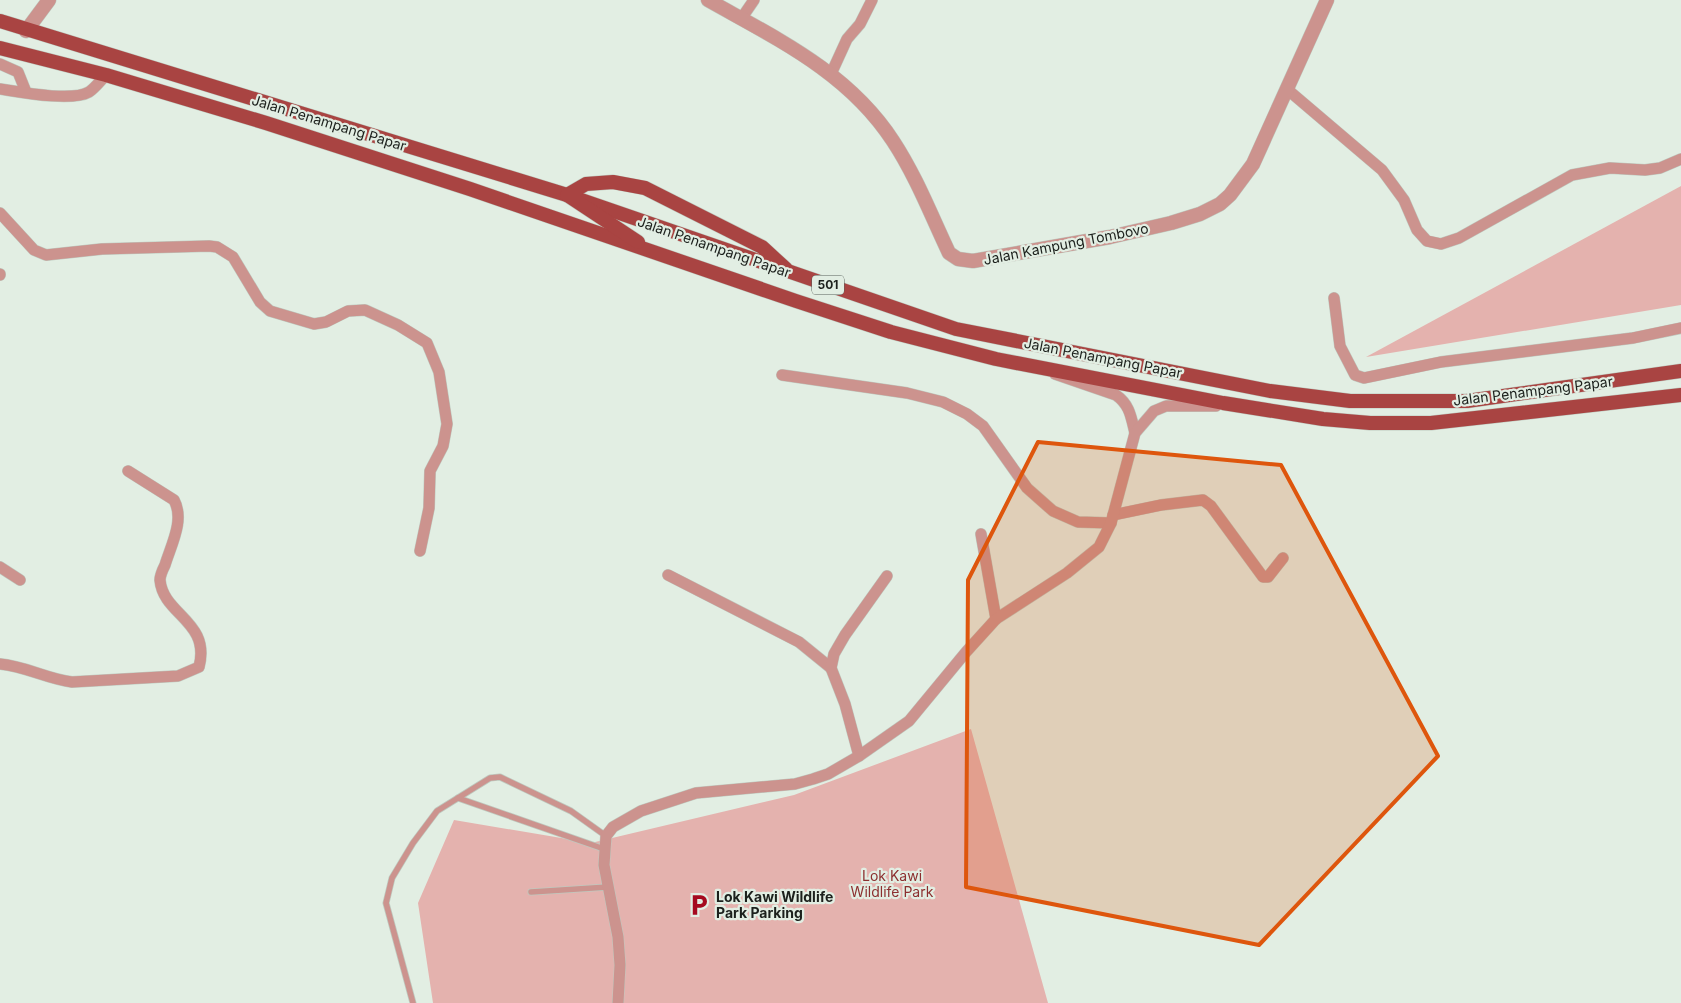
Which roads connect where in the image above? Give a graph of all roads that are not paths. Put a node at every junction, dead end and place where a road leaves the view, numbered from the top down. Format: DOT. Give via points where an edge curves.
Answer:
graph roads {
  1 [pos="49,0"];
  2 [pos="708,0"];
  3 [pos="754,0"];
  4 [pos="872,0"];
  5 [pos="1328,0"];
  6 [pos="741,19"];
  7 [pos="0,22"];
  8 [pos="26,31"];
  9 [pos="0,48"];
  10 [pos="0,64"];
  11 [pos="831,74"];
  12 [pos="106,75"];
  13 [pos="0,89"];
  14 [pos="1288,90"];
  15 [pos="26,92"];
  16 [pos="1681,159"];
  17 [pos="567,195"];
  18 [pos="0,213"];
  19 [pos="664,258"];
  20 [pos="791,273"];
  21 [pos="1334,298"];
  22 [pos="1681,328"];
  23 [pos="1044,369"];
  24 [pos="1681,371"];
  25 [pos="782,375"];
  26 [pos="1681,395"];
  27 [pos="1239,406"];
  28 [pos="1135,433"];
  29 [pos="128,471"];
  30 [pos="1112,519"];
  31 [pos="981,534"];
  32 [pos="420,551"];
  33 [pos="1284,558"];
  34 [pos="0,567"];
  35 [pos="668,575"];
  36 [pos="887,576"];
  37 [pos="20,580"];
  38 [pos="996,619"];
  39 [pos="0,664"];
  40 [pos="831,668"];
  41 [pos="858,756"];
  42 [pos="458,798"];
  43 [pos="606,836"];
  44 [pos="604,849"];
  45 [pos="608,887"];
  46 [pos="531,892"];
  47 [pos="413,1003"];
  48 [pos="618,1003"];
  1 -- 8 [label="street"];
  2 -- 6 [label="street, Jalan Kampung Tombovo"];
  3 -- 6 [label="street"];
  4 -- 11 [label="street"];
  5 -- 14 [label="street, Jalan Kampung Tombovo"];
  6 -- 11 [label="street, Jalan Kampung Tombovo"];
  7 -- 8 [label="main road, Jalan Penampang Papar / 501"];
  8 -- 17 [label="main road, Jalan Penampang Papar / 501"];
  9 -- 12 [label="main road, Jalan Penampang Papar / 501"];
  10 -- 15 [label="street" via="18,72"];
  11 -- 14 [label="street, Jalan Kampung Tombovo" via="864,105 893,140 914,176 949,253 958,259 973,261 1140,231 1200,214 1220,204 1240,184 1253,164"];
  12 -- 15 [label="street" via="89,92 77,95"];
  12 -- 19 [label="main road, Jalan Penampang Papar / 501" via="470,189"];
  13 -- 15 [label="street"];
  14 -- 16 [label="street" via="1382,170 1404,200 1416,230 1426,241 1441,244 1459,238 1572,174 1610,168 1646,170"];
  17 -- 19 [label="main road"];
  17 -- 20 [label="main road, Jalan Penampang Papar / 501"];
  17 -- 20 [label="main road" via="586,184 604,182 645,188 762,247"];
  18 -- 32 [label="street" via="34,250 46,255 199,245 217,248 233,258 260,302 270,311 314,324 348,311 365,310 427,343 439,372 447,424 443,446 430,471 429,508"];
  19 -- 23 [label="main road, Jalan Penampang Papar / 501" via="891,332"];
  20 -- 24 [label="main road, Jalan Penampang Papar / 501" via="956,329 1270,391 1350,400 1467,401"];
  21 -- 22 [label="street" via="1340,346 1355,375 1364,378 1441,362 1633,338"];
  23 -- 27 [label="main road, Jalan Penampang Papar / 501"];
  23 -- 28 [label="street" via="1124,400"];
  25 -- 30 [label="street" via="907,392 943,402 982,426 1027,488 1053,511 1078,522"];
  26 -- 27 [label="main road, Jalan Penampang Papar / 501" via="1431,423 1323,419"];
  27 -- 28 [label="street" via="1166,406 1154,411"];
  28 -- 30 [label="street"];
  29 -- 39 [label="street" via="174,500 178,507 177,527 160,579 169,602 195,630 202,655 199,666 178,676 72,682 15,665"];
  30 -- 33 [label="street" via="1161,505 1203,500 1212,506 1263,577 1268,577"];
  30 -- 38 [label="street" via="1099,547 1087,559"];
  31 -- 38 [label="street"];
  34 -- 37 [label="street"];
  35 -- 40 [label="street" via="799,642"];
  36 -- 40 [label="street" via="845,635 834,654"];
  38 -- 41 [label="street" via="909,721"];
  40 -- 41 [label="street" via="845,704"];
  41 -- 43 [label="street" via="828,774 795,784 696,793 641,811 613,827"];
  42 -- 43 [label="lane" via="490,778 500,777 571,811"];
  42 -- 44 [label="lane"];
  42 -- 47 [label="lane" via="437,811 398,866 388,891 388,913 402,954"];
  43 -- 44 [label="street"];
  44 -- 45 [label="street"];
  45 -- 46 [label="lane"];
  45 -- 48 [label="street" via="618,937"];
}
